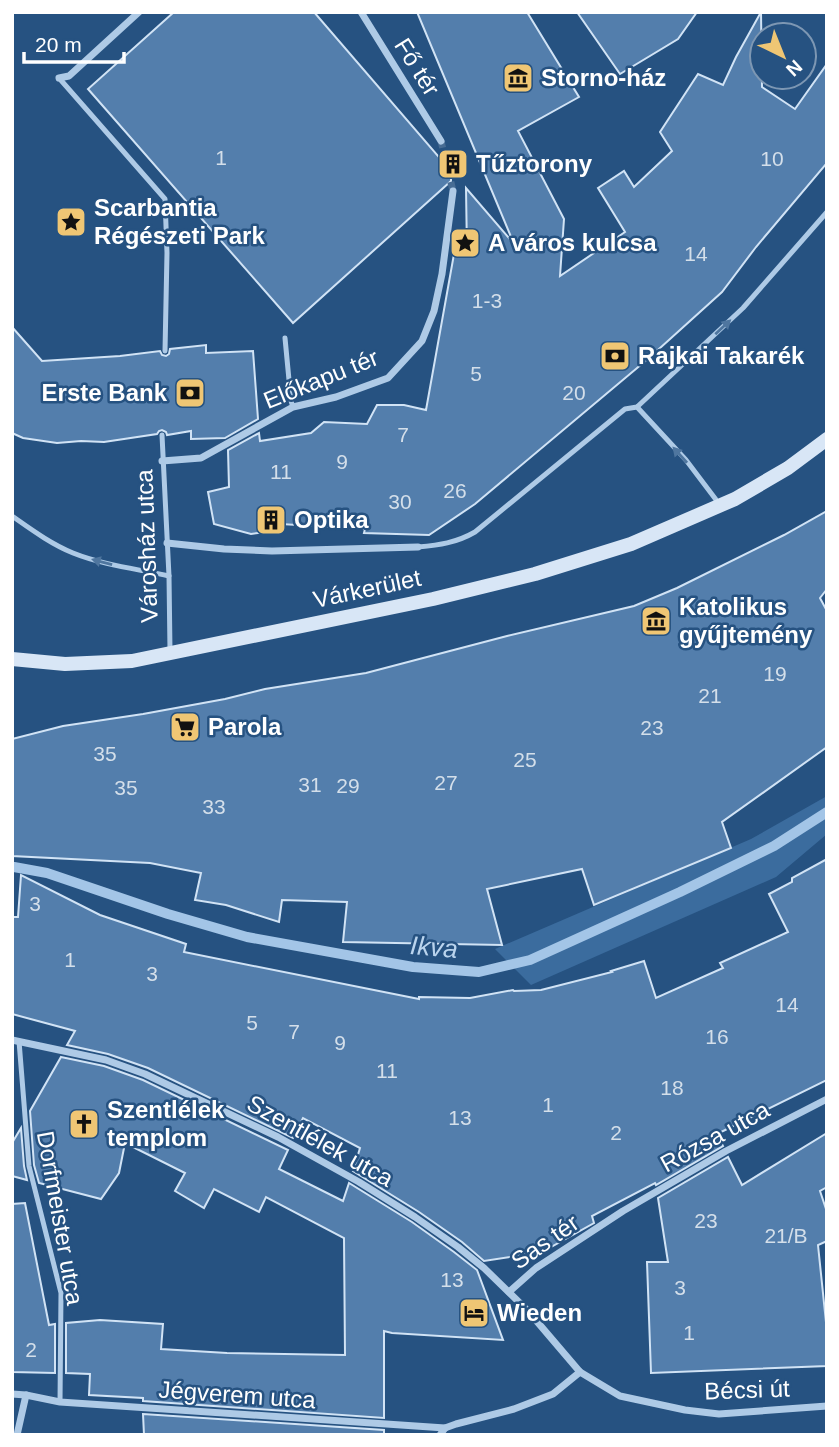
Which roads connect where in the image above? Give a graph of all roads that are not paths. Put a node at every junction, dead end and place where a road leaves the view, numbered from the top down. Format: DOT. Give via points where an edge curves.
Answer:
graph roads {
  1 [pos="139,12"];
  2 [pos="361,12"];
  3 [pos="59,78"];
  4 [pos="441,141"];
  5 [pos="453,191"];
  6 [pos="827,212"];
  7 [pos="285,338"];
  8 [pos="165,351"];
  9 [pos="293,407"];
  10 [pos="637,407"];
  11 [pos="162,435"];
  12 [pos="827,439"];
  13 [pos="162,461"];
  14 [pos="720,505"];
  15 [pos="12,516"];
  16 [pos="167,543"];
  17 [pos="418,547"];
  18 [pos="169,576"];
  19 [pos="170,654"];
  20 [pos="12,659"];
  21 [pos="16,1040"];
  22 [pos="827,1099"];
  23 [pos="623,1211"];
  24 [pos="509,1292"];
  25 [pos="580,1371"];
  26 [pos="12,1394"];
  27 [pos="26,1395"];
  28 [pos="627,1397"];
  29 [pos="60,1402"];
  30 [pos="827,1406"];
  31 [pos="442,1431"];
  32 [pos="17,1435"];
  1 -- 3 [label="street" via="69,76"];
  2 -- 4 [label="street, Fő tér"];
  3 -- 8 [label="lane" via="165,199"];
  5 -- 9 [label="street, Előkapu tér" via="442,274 422,341 388,378"];
  10 -- 6 [label="lane, Várkerület, one-way" via="743,308"];
  7 -- 9 [label="lane"];
  9 -- 13 [label="street, Előkapu tér" via="201,458"];
  14 -- 10 [label="lane, one-way"];
  10 -- 17 [label="lane, Várkerület" via="625,409 475,533 449,544"];
  11 -- 13 [label="lane, Városház utca"];
  12 -- 14 [label="street, Várkerület" via="788,468"];
  13 -- 16 [label="lane, Városház utca"];
  14 -- 19 [label="street, Várkerület" via="631,544 535,574"];
  18 -- 15 [label="lane, one-way" via="73,553"];
  16 -- 17 [label="street, Várkerület" via="272,551"];
  16 -- 18 [label="lane, Városház utca"];
  18 -- 19 [label="lane, Városház utca"];
  19 -- 20 [label="street, Várkerület" via="94,664"];
  21 -- 24 [label="street, Szentlélek utca" via="106,1060 145,1074 278,1137 415,1217"];
  21 -- 29 [label="lane, Dorfmeister utca" via="29,1166 61,1293"];
  22 -- 23 [label="street, Rózsa utca"];
  23 -- 24 [label="street, Sas tér" via="536,1268"];
  24 -- 25 [label="street, Sas tér"];
  25 -- 28 [label="street, Sas tér"];
  25 -- 31 [label="street" via="553,1394"];
  26 -- 27 [label="street, Jégverem utca"];
  27 -- 29 [label="street, Jégverem utca"];
  27 -- 32 [label="street"];
  28 -- 30 [label="street, Bécsi út" via="719,1414"];
  29 -- 31 [label="street, Jégverem utca"];
}
